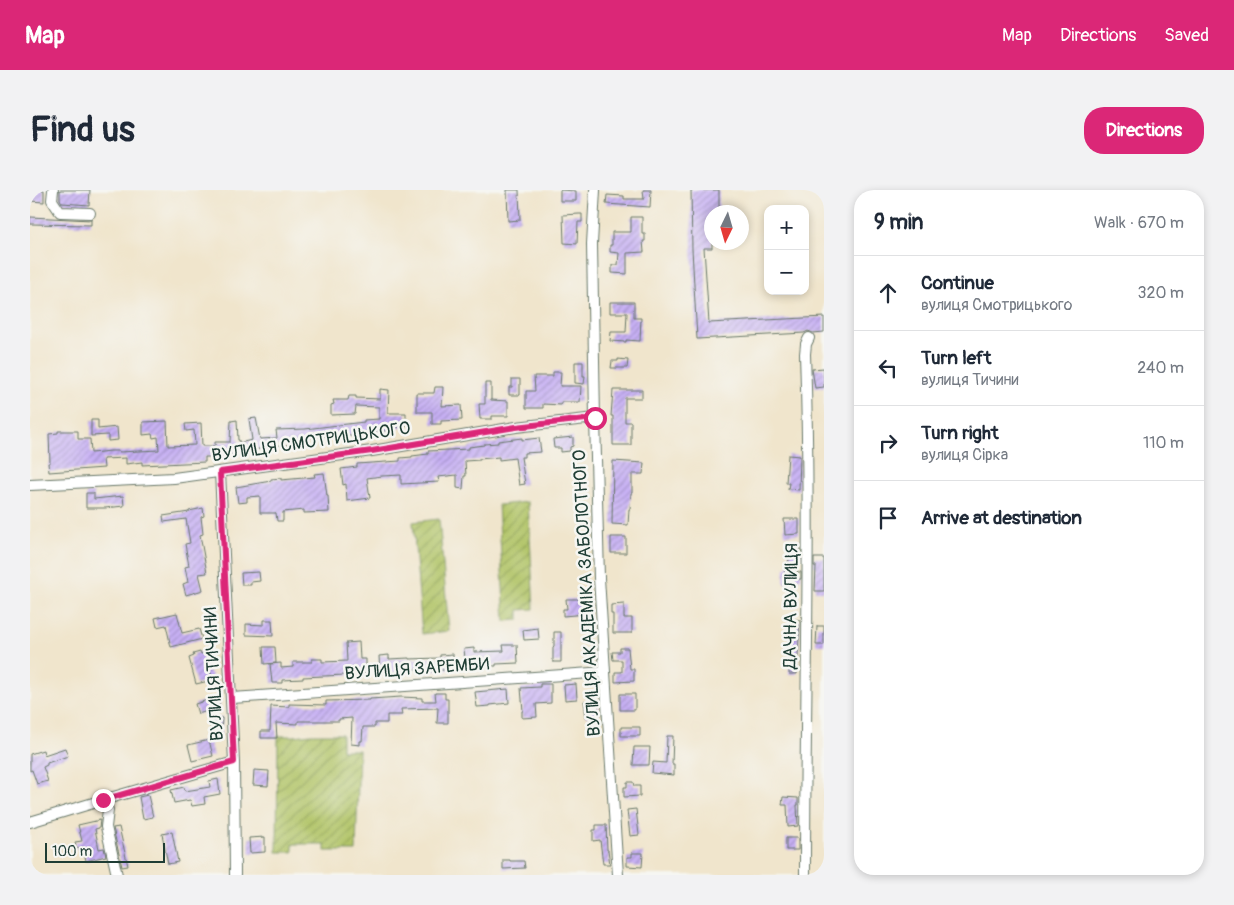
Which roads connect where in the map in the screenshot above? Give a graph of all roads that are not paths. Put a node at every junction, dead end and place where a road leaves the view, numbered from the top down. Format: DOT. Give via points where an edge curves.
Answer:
graph roads {
  1 [pos="53,190"];
  2 [pos="595,190"];
  3 [pos="90,213"];
  4 [pos="809,338"];
  5 [pos="595,418"];
  6 [pos="220,472"];
  7 [pos="30,485"];
  8 [pos="605,672"];
  9 [pos="232,698"];
  10 [pos="234,762"];
  11 [pos="103,800"];
  12 [pos="30,822"];
  13 [pos="117,875"];
  14 [pos="235,875"];
  15 [pos="618,875"];
  16 [pos="805,875"];
  1 -- 3 [label="street" via="52,200 60,212"];
  2 -- 5 [label="street, ВУЛИЦЯ АКАДЕМІКА ЗАБОЛОТНОГО" via="592,244"];
  4 -- 16 [label="street, ДАЧНА ВУЛИЦЯ" via="806,344"];
  5 -- 6 [label="street, ВУЛИЦЯ СМОТРИЦЬКОГО"];
  5 -- 8 [label="street, ВУЛИЦЯ АКАДЕМІКА ЗАБОЛОТНОГО"];
  6 -- 7 [label="street, ВУЛИЦЯ СМОТРИЦЬКОГО" via="174,478"];
  6 -- 9 [label="street, ВУЛИЦЯ ТИЧИНИ"];
  8 -- 9 [label="street, ВУЛИЦЯ ЗАРЕМБИ"];
  8 -- 15 [label="street, ВУЛИЦЯ АКАДЕМІКА ЗАБОЛОТНОГО"];
  9 -- 10 [label="street, ВУЛИЦЯ ТИЧИНИ"];
  10 -- 11 [label="street"];
  10 -- 14 [label="street, ВУЛИЦЯ ТИЧИНИ"];
  11 -- 12 [label="street"];
  11 -- 13 [label="street" via="108,810 106,827"];
}
